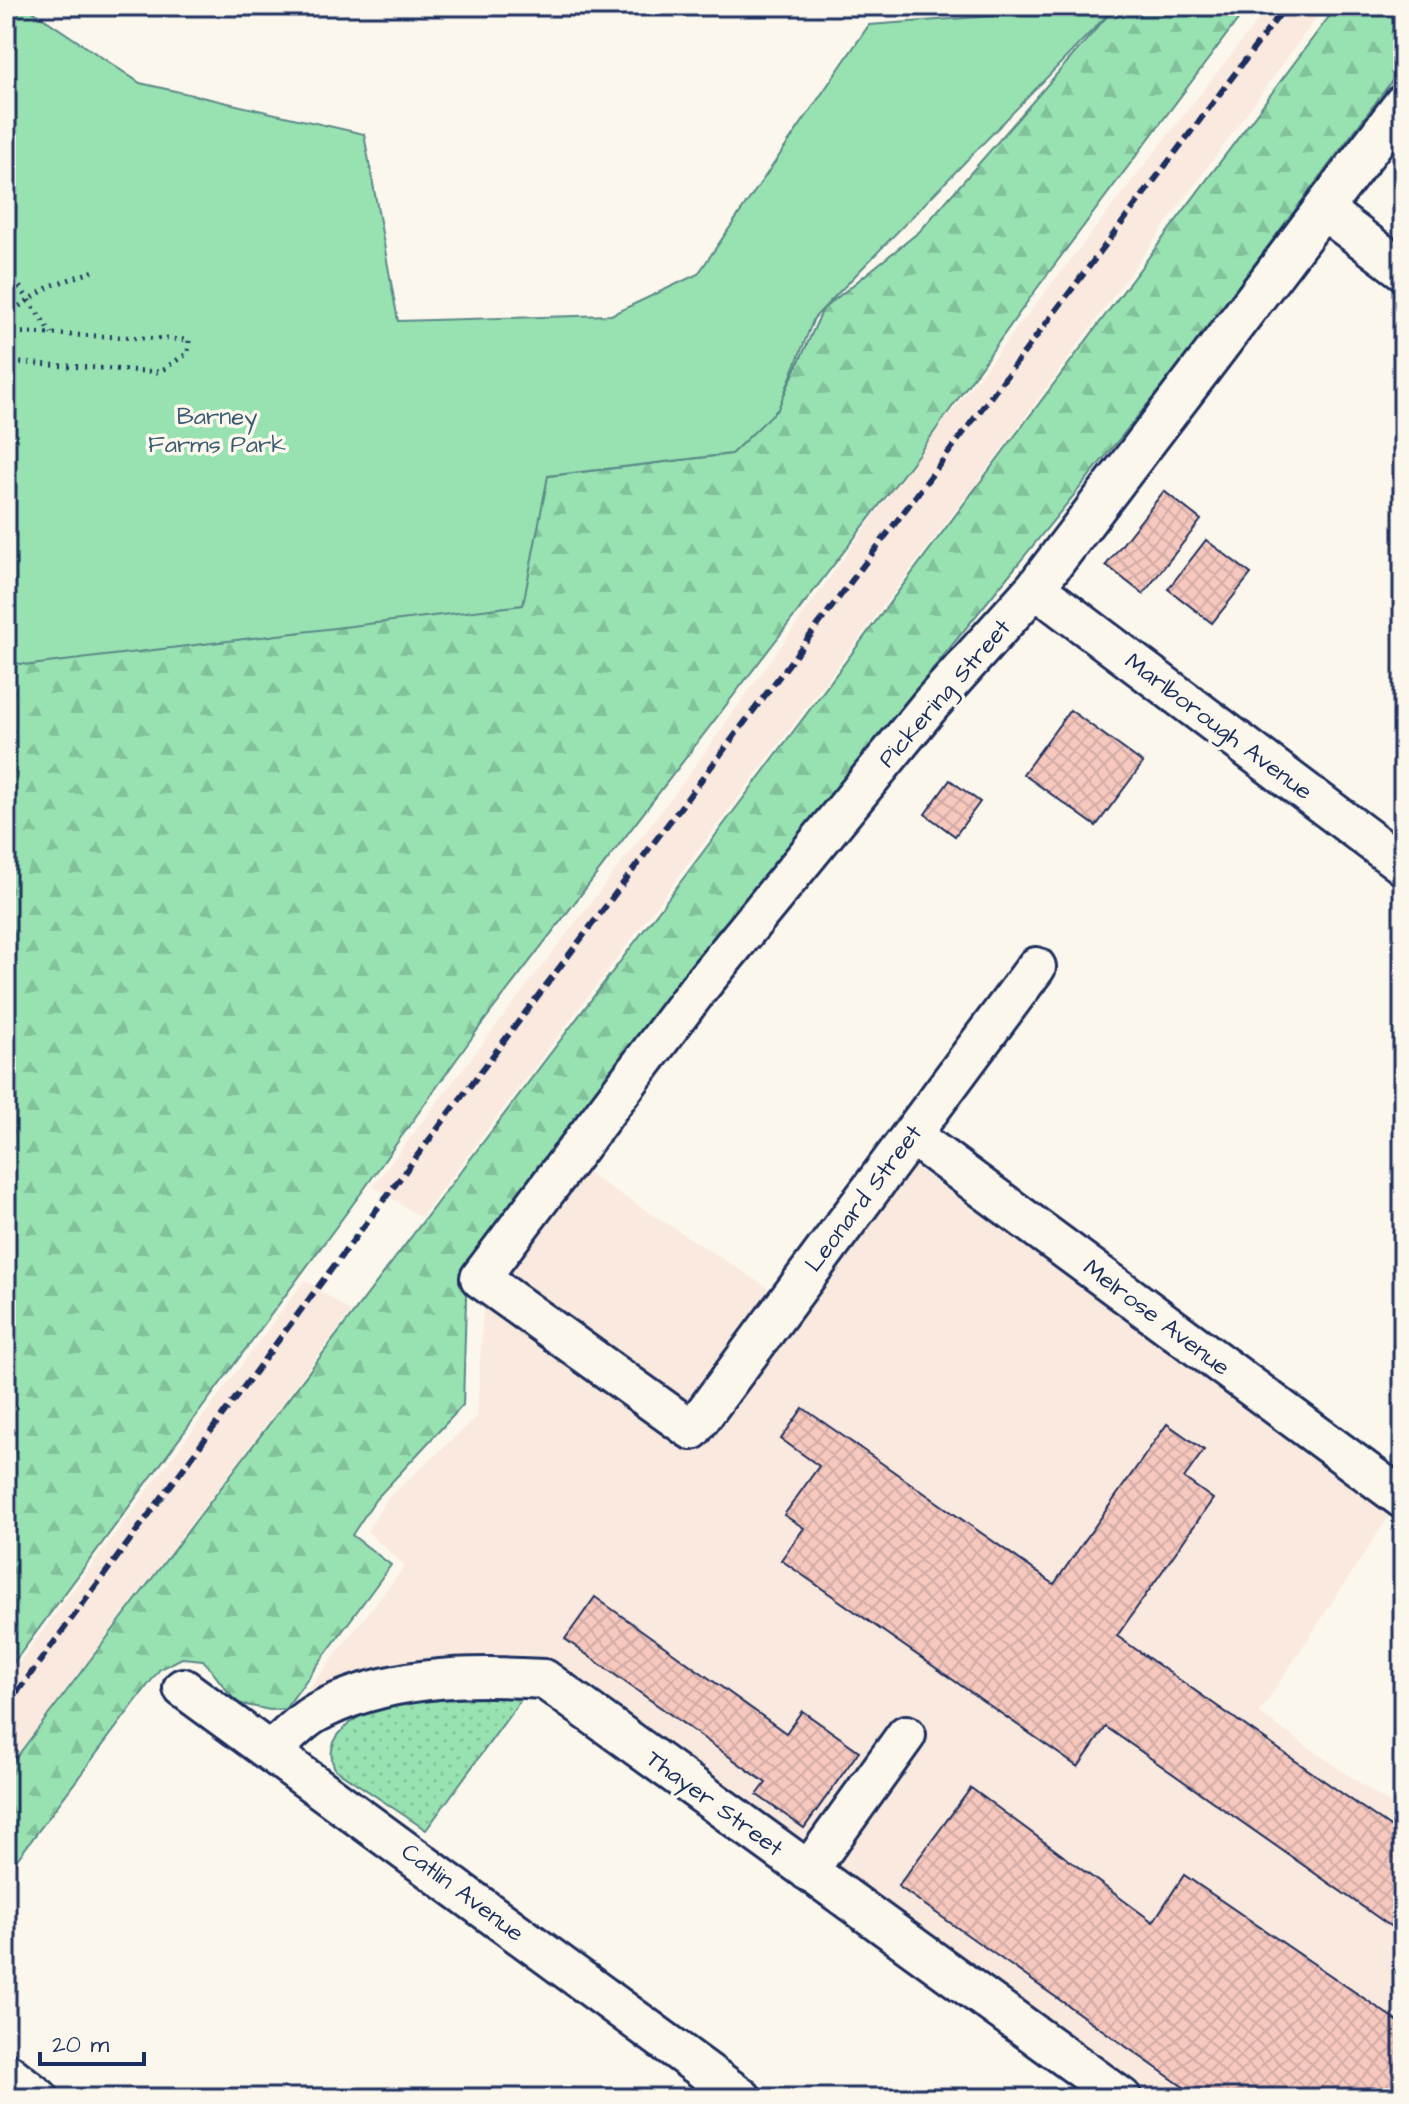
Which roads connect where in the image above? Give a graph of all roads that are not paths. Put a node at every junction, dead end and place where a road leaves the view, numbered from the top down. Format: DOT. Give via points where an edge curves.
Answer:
graph roads {
  1 [pos="1403,104"];
  2 [pos="1325,211"];
  3 [pos="1403,270"];
  4 [pos="1035,588"];
  5 [pos="1403,865"];
  6 [pos="1036,967"];
  7 [pos="911,1135"];
  8 [pos="692,1430"];
  9 [pos="1403,1499"];
  10 [pos="183,1688"];
  11 [pos="906,1735"];
  12 [pos="272,1750"];
  13 [pos="808,1871"];
  14 [pos="6,2072"];
  15 [pos="39,2098"];
  16 [pos="742,2098"];
  17 [pos="1122,2098"];
  1 -- 2 [label="street, Pickering Street"];
  2 -- 3 [label="street"];
  2 -- 4 [label="street, Pickering Street"];
  4 -- 5 [label="street, Marlborough Avenue"];
  4 -- 8 [label="street, Pickering Street" via="931,704 698,989 480,1278"];
  6 -- 7 [label="street, Leonard Street"];
  7 -- 8 [label="street, Leonard Street"];
  7 -- 9 [label="street, Melrose Avenue"];
  10 -- 12 [label="street, Catlin Avenue"];
  11 -- 13 [label="street"];
  12 -- 13 [label="street, Thayer Street" via="313,1715 379,1688 448,1679 544,1679"];
  12 -- 16 [label="street, Catlin Avenue"];
  13 -- 17 [label="street, Thayer Street"];
  14 -- 15 [label="street"];
}
